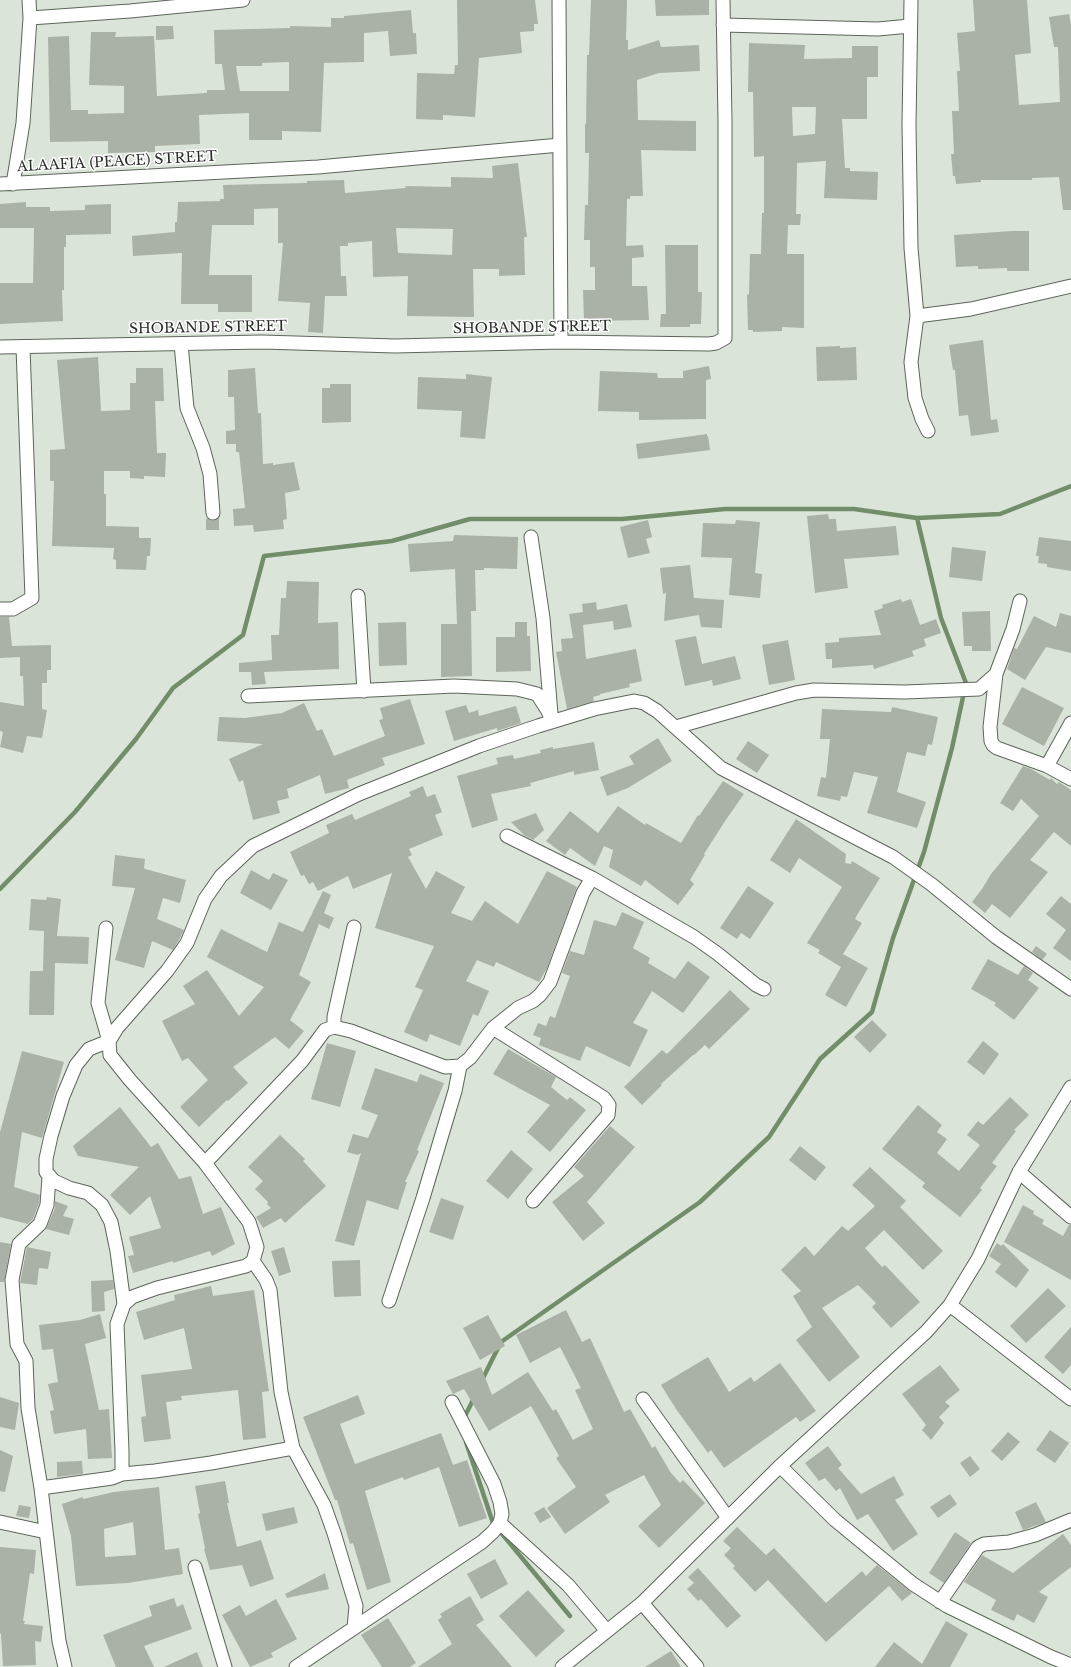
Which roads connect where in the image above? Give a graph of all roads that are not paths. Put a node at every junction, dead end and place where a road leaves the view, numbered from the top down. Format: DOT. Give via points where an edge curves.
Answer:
graph roads {
  1 [pos="29,0"];
  2 [pos="242,0"];
  3 [pos="559,0"];
  4 [pos="723,0"];
  5 [pos="911,0"];
  6 [pos="30,18"];
  7 [pos="723,25"];
  8 [pos="910,26"];
  9 [pos="560,145"];
  10 [pos="7,184"];
  11 [pos="1071,286"];
  12 [pos="917,316"];
  13 [pos="561,342"];
  14 [pos="181,344"];
  15 [pos="0,347"];
  16 [pos="23,347"];
  17 [pos="928,431"];
  18 [pos="213,513"];
  19 [pos="531,537"];
  20 [pos="358,596"];
  21 [pos="1020,601"];
  22 [pos="0,609"];
  23 [pos="996,674"];
  24 [pos="364,691"];
  25 [pos="248,696"];
  26 [pos="552,722"];
  27 [pos="1071,723"];
  28 [pos="676,727"];
  29 [pos="1047,766"];
  30 [pos="1071,779"];
  31 [pos="507,836"];
  32 [pos="592,878"];
  33 [pos="354,927"];
  34 [pos="106,928"];
  35 [pos="764,989"];
  36 [pos="1071,989"];
  37 [pos="334,1027"];
  38 [pos="493,1028"];
  39 [pos="108,1041"];
  40 [pos="460,1066"];
  41 [pos="1071,1086"];
  42 [pos="205,1163"];
  43 [pos="1019,1172"];
  44 [pos="48,1177"];
  45 [pos="533,1201"];
  46 [pos="1071,1217"];
  47 [pos="253,1261"];
  48 [pos="389,1301"];
  49 [pos="124,1304"];
  50 [pos="950,1305"];
  51 [pos="643,1399"];
  52 [pos="1071,1399"];
  53 [pos="452,1402"];
  54 [pos="293,1448"];
  55 [pos="780,1466"];
  56 [pos="122,1474"];
  57 [pos="42,1488"];
  58 [pos="728,1518"];
  59 [pos="1071,1520"];
  60 [pos="0,1522"];
  61 [pos="500,1523"];
  62 [pos="46,1532"];
  63 [pos="195,1567"];
  64 [pos="940,1602"];
  65 [pos="642,1603"];
  66 [pos="354,1628"];
  67 [pos="607,1631"];
  68 [pos="571,1665"];
  69 [pos="1071,1665"];
  70 [pos="65,1667"];
  71 [pos="225,1667"];
  72 [pos="296,1667"];
  73 [pos="697,1667"];
  1 -- 6 [label="street"];
  2 -- 6 [label="street"];
  3 -- 9 [label="street"];
  4 -- 7 [label="street, SHOBANDE STREET"];
  5 -- 8 [label="street"];
  6 -- 10 [label="street" via="23,123"];
  7 -- 8 [label="street" via="878,29"];
  7 -- 13 [label="street, SHOBANDE STREET" via="725,338 709,344"];
  8 -- 12 [label="street" via="911,248"];
  9 -- 10 [label="street, ALAAFIA (PEACE) STREET" via="318,167"];
  9 -- 13 [label="street"];
  11 -- 12 [label="street" via="971,309"];
  12 -- 17 [label="street" via="911,362 912,375 916,398"];
  13 -- 14 [label="street, SHOBANDE STREET" via="395,346 262,342"];
  14 -- 16 [label="street, SHOBANDE STREET"];
  14 -- 18 [label="street" via="187,408 210,474"];
  15 -- 16 [label="street, SHOBANDE STREET"];
  16 -- 22 [label="street" via="32,598 13,609"];
  19 -- 26 [label="street" via="543,618"];
  20 -- 24 [label="street"];
  21 -- 23 [label="street" via="1013,629"];
  23 -- 28 [label="street" via="978,689 905,692 814,690"];
  23 -- 29 [label="street" via="990,735 993,745"];
  24 -- 25 [label="street"];
  24 -- 26 [label="street" via="454,686 517,689 537,694"];
  26 -- 28 [label="street" via="594,709 634,701 657,710"];
  26 -- 39 [label="street" via="479,746 359,794 253,846 221,876 205,899 187,943 168,971"];
  27 -- 29 [label="street"];
  28 -- 36 [label="street" via="721,768 892,857 931,884 996,937"];
  29 -- 30 [label="street"];
  31 -- 32 [label="street"];
  32 -- 35 [label="street" via="694,937"];
  32 -- 38 [label="street" via="583,893 550,982 533,1001 518,1008"];
  33 -- 37 [label="street"];
  34 -- 39 [label="street" via="98,1003"];
  37 -- 40 [label="street" via="351,1031 445,1068"];
  37 -- 42 [label="street" via="325,1030 302,1061"];
  38 -- 40 [label="street" via="470,1058"];
  38 -- 45 [label="street" via="604,1098 609,1104 608,1115"];
  39 -- 42 [label="street" via="110,1055"];
  39 -- 44 [label="street" via="89,1049 76,1064 51,1136 46,1159"];
  40 -- 48 [label="street" via="423,1198"];
  41 -- 43 [label="street"];
  42 -- 47 [label="street" via="249,1222 257,1247"];
  43 -- 46 [label="street"];
  43 -- 50 [label="street" via="978,1259"];
  44 -- 49 [label="street" via="69,1188 88,1193 102,1204 111,1222"];
  44 -- 57 [label="street" via="47,1205 40,1224 19,1244 12,1280 17,1344 26,1361 28,1408"];
  47 -- 49 [label="street" via="246,1266 157,1288 132,1297"];
  47 -- 54 [label="street" via="270,1290 281,1392"];
  49 -- 56 [label="street" via="117,1324"];
  50 -- 52 [label="street"];
  50 -- 55 [label="street" via="926,1332"];
  51 -- 58 [label="street"];
  53 -- 61 [label="street" via="494,1484 502,1514"];
  54 -- 56 [label="street" via="211,1463"];
  54 -- 66 [label="street" via="324,1505 334,1533 356,1606"];
  55 -- 58 [label="street"];
  55 -- 64 [label="street" via="835,1520 913,1584"];
  56 -- 57 [label="street" via="112,1478"];
  57 -- 62 [label="street"];
  58 -- 65 [label="street"];
  59 -- 64 [label="street" via="1028,1537 978,1547"];
  60 -- 62 [label="street"];
  61 -- 66 [label="street" via="482,1542"];
  61 -- 67 [label="street" via="568,1585"];
  62 -- 70 [label="street" via="59,1641"];
  63 -- 71 [label="street"];
  64 -- 69 [label="street"];
  65 -- 67 [label="street"];
  65 -- 73 [label="street"];
  66 -- 72 [label="street"];
  67 -- 68 [label="street"];
}
